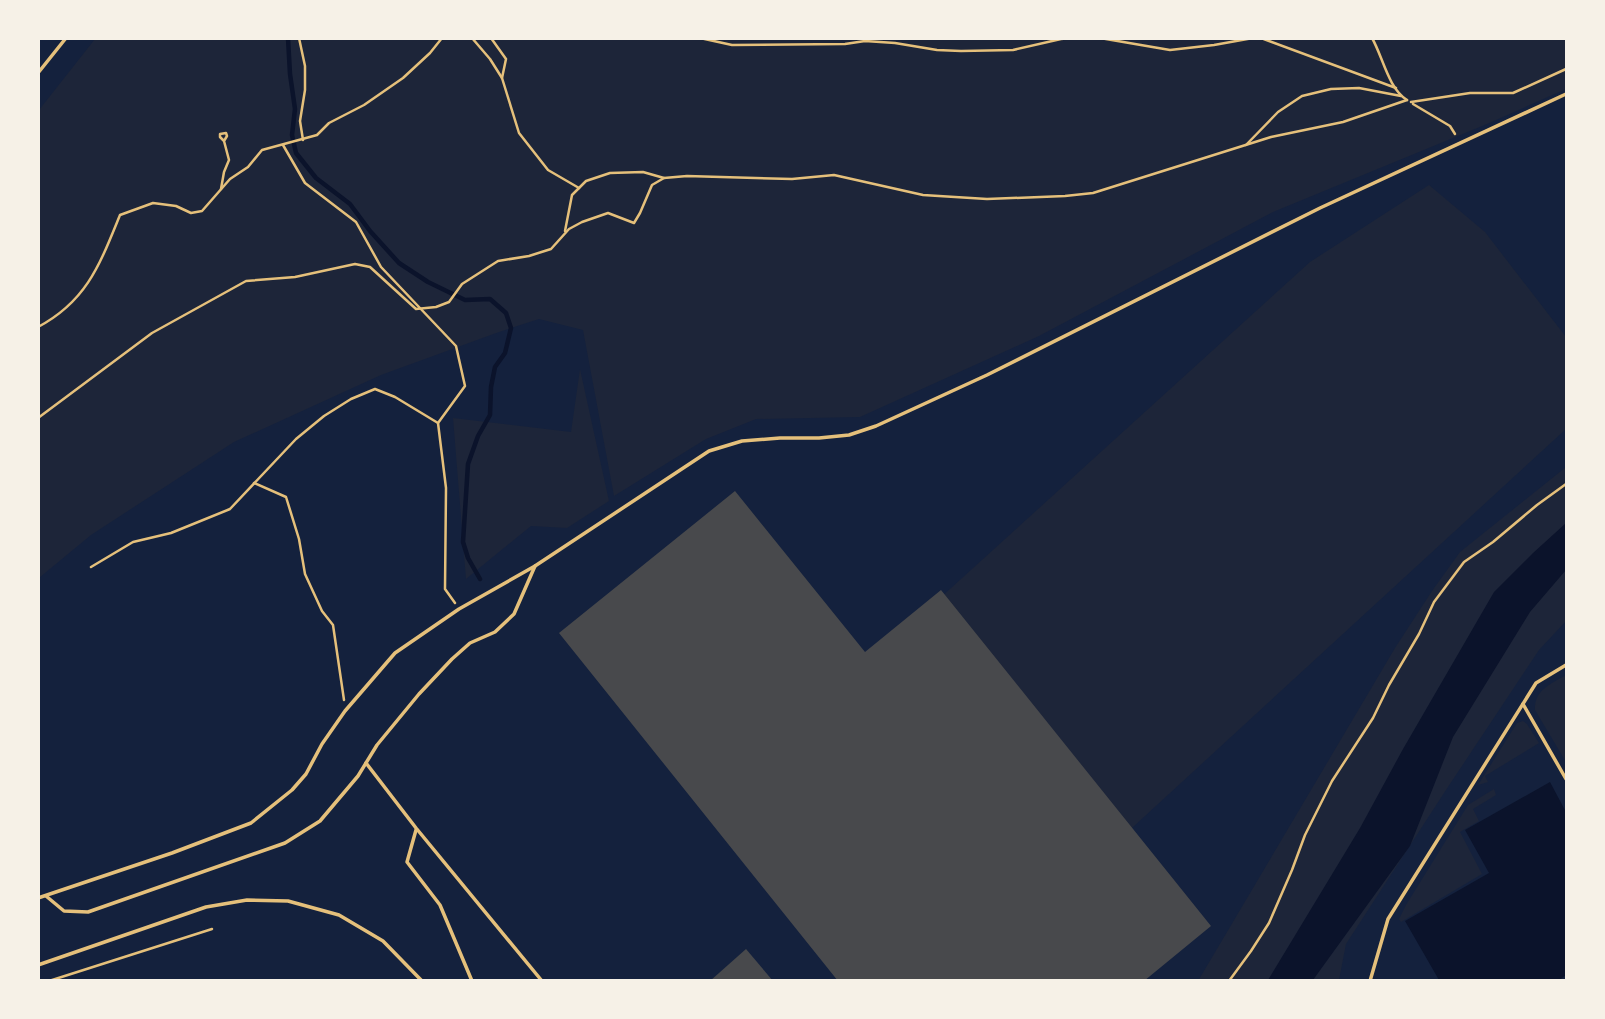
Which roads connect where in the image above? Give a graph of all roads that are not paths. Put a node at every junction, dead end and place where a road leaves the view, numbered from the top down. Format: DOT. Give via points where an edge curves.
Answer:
graph roads {
  1 [pos="66,38"];
  2 [pos="38,73"];
  3 [pos="1566,94"];
  4 [pos="535,566"];
  5 [pos="1566,665"];
  6 [pos="1523,704"];
  7 [pos="366,763"];
  8 [pos="1566,779"];
  9 [pos="416,828"];
  10 [pos="46,896"];
  11 [pos="38,898"];
  12 [pos="38,965"];
  13 [pos="422,981"];
  14 [pos="472,981"];
  15 [pos="542,981"];
  16 [pos="1370,981"];
  1 -- 2 [label="lane"];
  3 -- 4 [label="lane" via="1320,208 876,426 849,435 742,441 709,451"];
  4 -- 7 [label="lane" via="514,614 452,659"];
  4 -- 10 [label="lane" via="459,608 395,653 345,711 306,774 251,823"];
  5 -- 6 [label="lane" via="1536,683"];
  6 -- 8 [label="lane"];
  6 -- 16 [label="lane" via="1388,919"];
  7 -- 9 [label="lane"];
  7 -- 10 [label="lane" via="320,821 285,843 88,912 64,911"];
  9 -- 14 [label="lane" via="407,862 440,905"];
  9 -- 15 [label="lane"];
  10 -- 11 [label="lane"];
  12 -- 13 [label="lane" via="206,907 247,900 288,901 339,915 383,941"];
}
